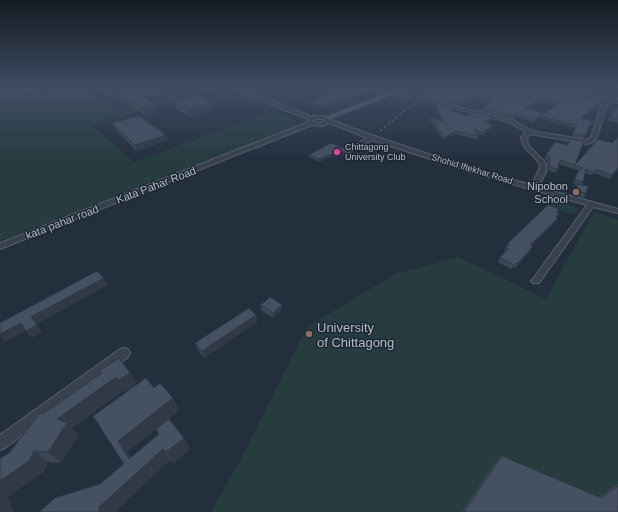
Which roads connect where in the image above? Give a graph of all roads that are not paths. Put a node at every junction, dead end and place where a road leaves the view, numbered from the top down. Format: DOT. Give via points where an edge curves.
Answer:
graph roads {
  1 [pos="290,112"];
  2 [pos="347,112"];
  3 [pos="474,112"];
  4 [pos="602,112"];
  5 [pos="328,120"];
  6 [pos="312,121"];
  7 [pos="303,127"];
  8 [pos="530,132"];
  9 [pos="371,138"];
  10 [pos="348,151"];
  11 [pos="534,188"];
  12 [pos="591,204"];
  13 [pos="618,211"];
  14 [pos="0,246"];
  15 [pos="536,281"];
  16 [pos="124,353"];
  17 [pos="0,443"];
  1 -- 6 [label="street"];
  2 -- 5 [label="main road"];
  3 -- 8 [label="street" via="511,121"];
  4 -- 8 [label="street" via="591,141"];
  5 -- 6 [label="street" via="319,117"];
  5 -- 9 [label="street, Shohid Iftekhar Road"];
  6 -- 14 [label="street, Kata Pahar Road"];
  7 -- 14 [label="street, kata pahar road"];
  8 -- 11 [label="street" via="524,137 525,145 544,164 543,172"];
  9 -- 10 [label="street"];
  9 -- 11 [label="street, Shohid Iftekhar Road"];
  11 -- 12 [label="street, Shohid Iftekhar Road"];
  12 -- 13 [label="street, Shohid Iftekhar Road"];
  12 -- 15 [label="street"];
  16 -- 17 [label="street"];
}
